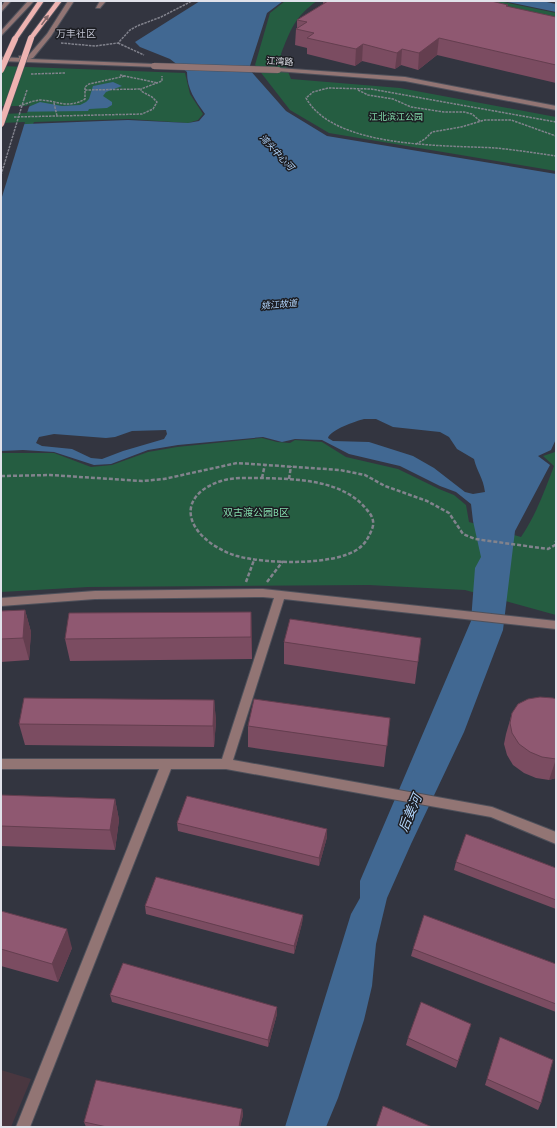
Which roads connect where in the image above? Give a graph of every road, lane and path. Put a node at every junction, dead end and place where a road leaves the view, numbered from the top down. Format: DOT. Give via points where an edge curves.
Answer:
graph roads {
  1 [pos="8,1"];
  2 [pos="31,1"];
  3 [pos="41,1"];
  4 [pos="59,1"];
  5 [pos="71,1"];
  6 [pos="103,1"];
  7 [pos="192,1"];
  8 [pos="98,7"];
  9 [pos="1,10"];
  10 [pos="1,34"];
  11 [pos="118,43"];
  12 [pos="61,44"];
  13 [pos="146,56"];
  14 [pos="1,58"];
  15 [pos="1,70"];
  16 [pos="161,74"];
  17 [pos="158,83"];
  18 [pos="141,89"];
  19 [pos="85,90"];
  20 [pos="358,90"];
  21 [pos="24,99"];
  22 [pos="12,104"];
  23 [pos="54,104"];
  24 [pos="556,108"];
  25 [pos="57,116"];
  26 [pos="8,117"];
  27 [pos="480,121"];
  28 [pos="556,122"];
  29 [pos="1,124"];
  30 [pos="556,136"];
  31 [pos="414,145"];
  32 [pos="556,156"];
  33 [pos="1,175"];
  34 [pos="265,464"];
  35 [pos="291,466"];
  36 [pos="1,476"];
  37 [pos="262,478"];
  38 [pos="289,479"];
  39 [pos="556,541"];
  40 [pos="254,560"];
  41 [pos="283,561"];
  42 [pos="242,593"];
  43 [pos="258,593"];
  44 [pos="280,595"];
  45 [pos="1,602"];
  46 [pos="556,625"];
  47 [pos="1,764"];
  48 [pos="167,764"];
  49 [pos="226,764"];
  50 [pos="556,838"];
  51 [pos="23,1127"];
  1 -- 9 [label="street"];
  2 -- 10 [label="street"];
  3 -- 15 [label="main road, bridge" via="15,38"];
  22 -- 4 [label="main road, one-way, bridge" via="31,38"];
  5 -- 14 [label="street" via="49,35 30,57"];
  6 -- 8 [label="street"];
  7 -- 11 [label="path" via="137,26"];
  11 -- 12 [label="path" via="95,46"];
  11 -- 13 [label="path" via="125,44"];
  14 -- 24 [label="street, 江湾路, bridge" via="374,76 405,79"];
  16 -- 17 [label="path" via="162,80"];
  17 -- 18 [label="path"];
  17 -- 19 [label="path" via="126,76 90,83 86,85"];
  18 -- 19 [label="path"];
  18 -- 25 [label="path" via="157,102 154,108 145,113"];
  19 -- 23 [label="path" via="85,99 78,103"];
  20 -- 27 [label="path" via="368,95 393,99 411,107 472,114"];
  20 -- 28 [label="path" via="384,90"];
  20 -- 31 [label="path" via="327,88 309,94 306,98 325,118 342,127 374,138"];
  21 -- 33 [label="path, bridge"];
  22 -- 23 [label="path" via="25,105 40,100"];
  22 -- 29 [label="main road, bridge"];
  23 -- 25 [label="path"];
  25 -- 26 [label="path"];
  27 -- 30 [label="path" via="511,120"];
  27 -- 31 [label="path" via="432,132"];
  31 -- 32 [label="path" via="487,148"];
  34 -- 35 [label="path"];
  34 -- 36 [label="path" via="237,463 195,473 142,481 50,475"];
  34 -- 37 [label="path"];
  35 -- 38 [label="path"];
  35 -- 39 [label="path" via="365,475 449,513 464,534 475,539 548,549 555,545"];
  37 -- 38 [label="path"];
  37 -- 40 [label="path" via="235,479 213,484 192,501 188,511 191,522 211,544 237,556"];
  38 -- 41 [label="path" via="343,491 357,499 374,521 371,534 362,545 349,554 334,560"];
  40 -- 41 [label="path"];
  40 -- 42 [label="path"];
  41 -- 43 [label="path"];
  42 -- 43 [label="street"];
  42 -- 45 [label="street" via="95,595"];
  43 -- 44 [label="street"];
  44 -- 46 [label="street"];
  44 -- 49 [label="street"];
  47 -- 48 [label="street"];
  48 -- 49 [label="street"];
  48 -- 51 [label="street"];
  49 -- 50 [label="street" via="492,812"];
}
